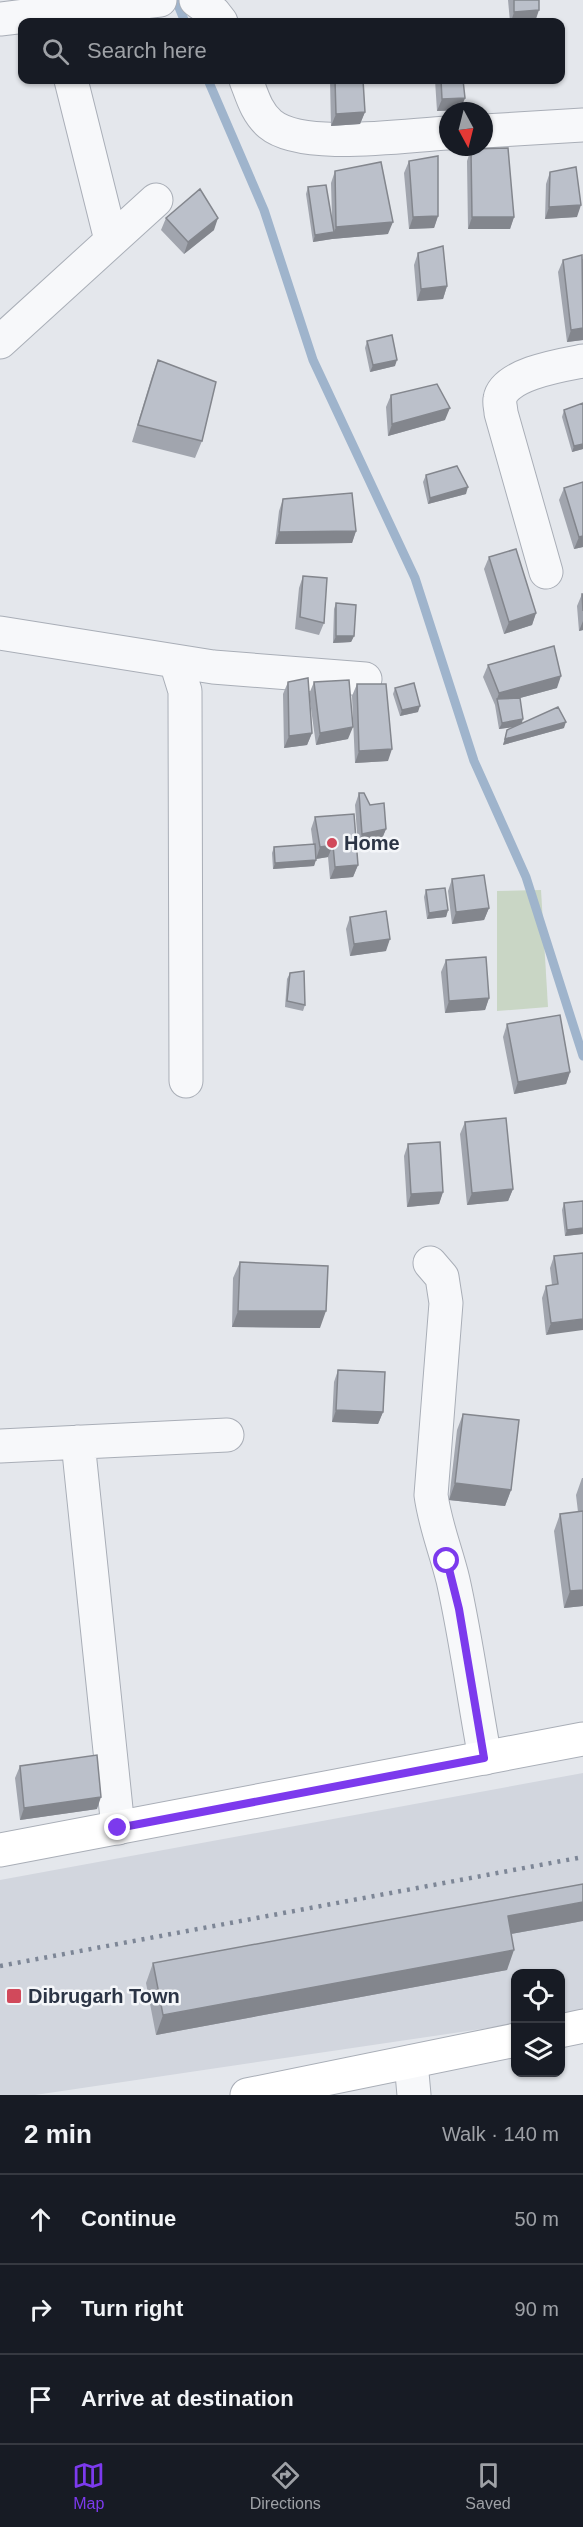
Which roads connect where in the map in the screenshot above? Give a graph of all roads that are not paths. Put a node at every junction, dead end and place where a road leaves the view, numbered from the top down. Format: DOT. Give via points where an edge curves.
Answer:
graph roads {
  1 [pos="145,2"];
  2 [pos="56,17"];
  3 [pos="18,18"];
  4 [pos="28,18"];
  5 [pos="0,19"];
  6 [pos="72,84"];
  7 [pos="248,84"];
  8 [pos="583,125"];
  9 [pos="493,130"];
  10 [pos="439,133"];
  11 [pos="156,200"];
  12 [pos="111,240"];
  13 [pos="0,342"];
  14 [pos="583,361"];
  15 [pos="546,572"];
  16 [pos="0,633"];
  17 [pos="176,662"];
  18 [pos="365,679"];
  19 [pos="186,1081"];
  20 [pos="430,1263"];
  21 [pos="227,1435"];
  22 [pos="78,1442"];
  23 [pos="0,1446"];
  24 [pos="583,1739"];
  25 [pos="484,1758"];
  26 [pos="118,1828"];
  27 [pos="0,1850"];
  28 [pos="583,2026"];
  29 [pos="565,2030"];
  30 [pos="511,2041"];
  31 [pos="411,2062"];
  32 [pos="247,2095"];
  33 [pos="414,2095"];
  1 -- 2 [label="street"];
  2 -- 4 [label="street"];
  3 -- 5 [label="street"];
  6 -- 12 [label="street"];
  7 -- 10 [label="street" via="258,111 271,125 294,136 321,140"];
  8 -- 9 [label="street"];
  11 -- 12 [label="street"];
  12 -- 13 [label="street"];
  14 -- 15 [label="street" via="522,377 506,388 500,399"];
  16 -- 17 [label="street"];
  17 -- 18 [label="street"];
  17 -- 19 [label="street" via="185,691"];
  20 -- 25 [label="street" via="442,1277 446,1303 431,1495 459,1609"];
  21 -- 22 [label="street"];
  22 -- 23 [label="street"];
  22 -- 26 [label="street"];
  24 -- 25 [label="street"];
  25 -- 26 [label="street"];
  26 -- 27 [label="street"];
  28 -- 29 [label="street"];
  30 -- 31 [label="street"];
  31 -- 32 [label="street"];
  31 -- 33 [label="street"];
}
